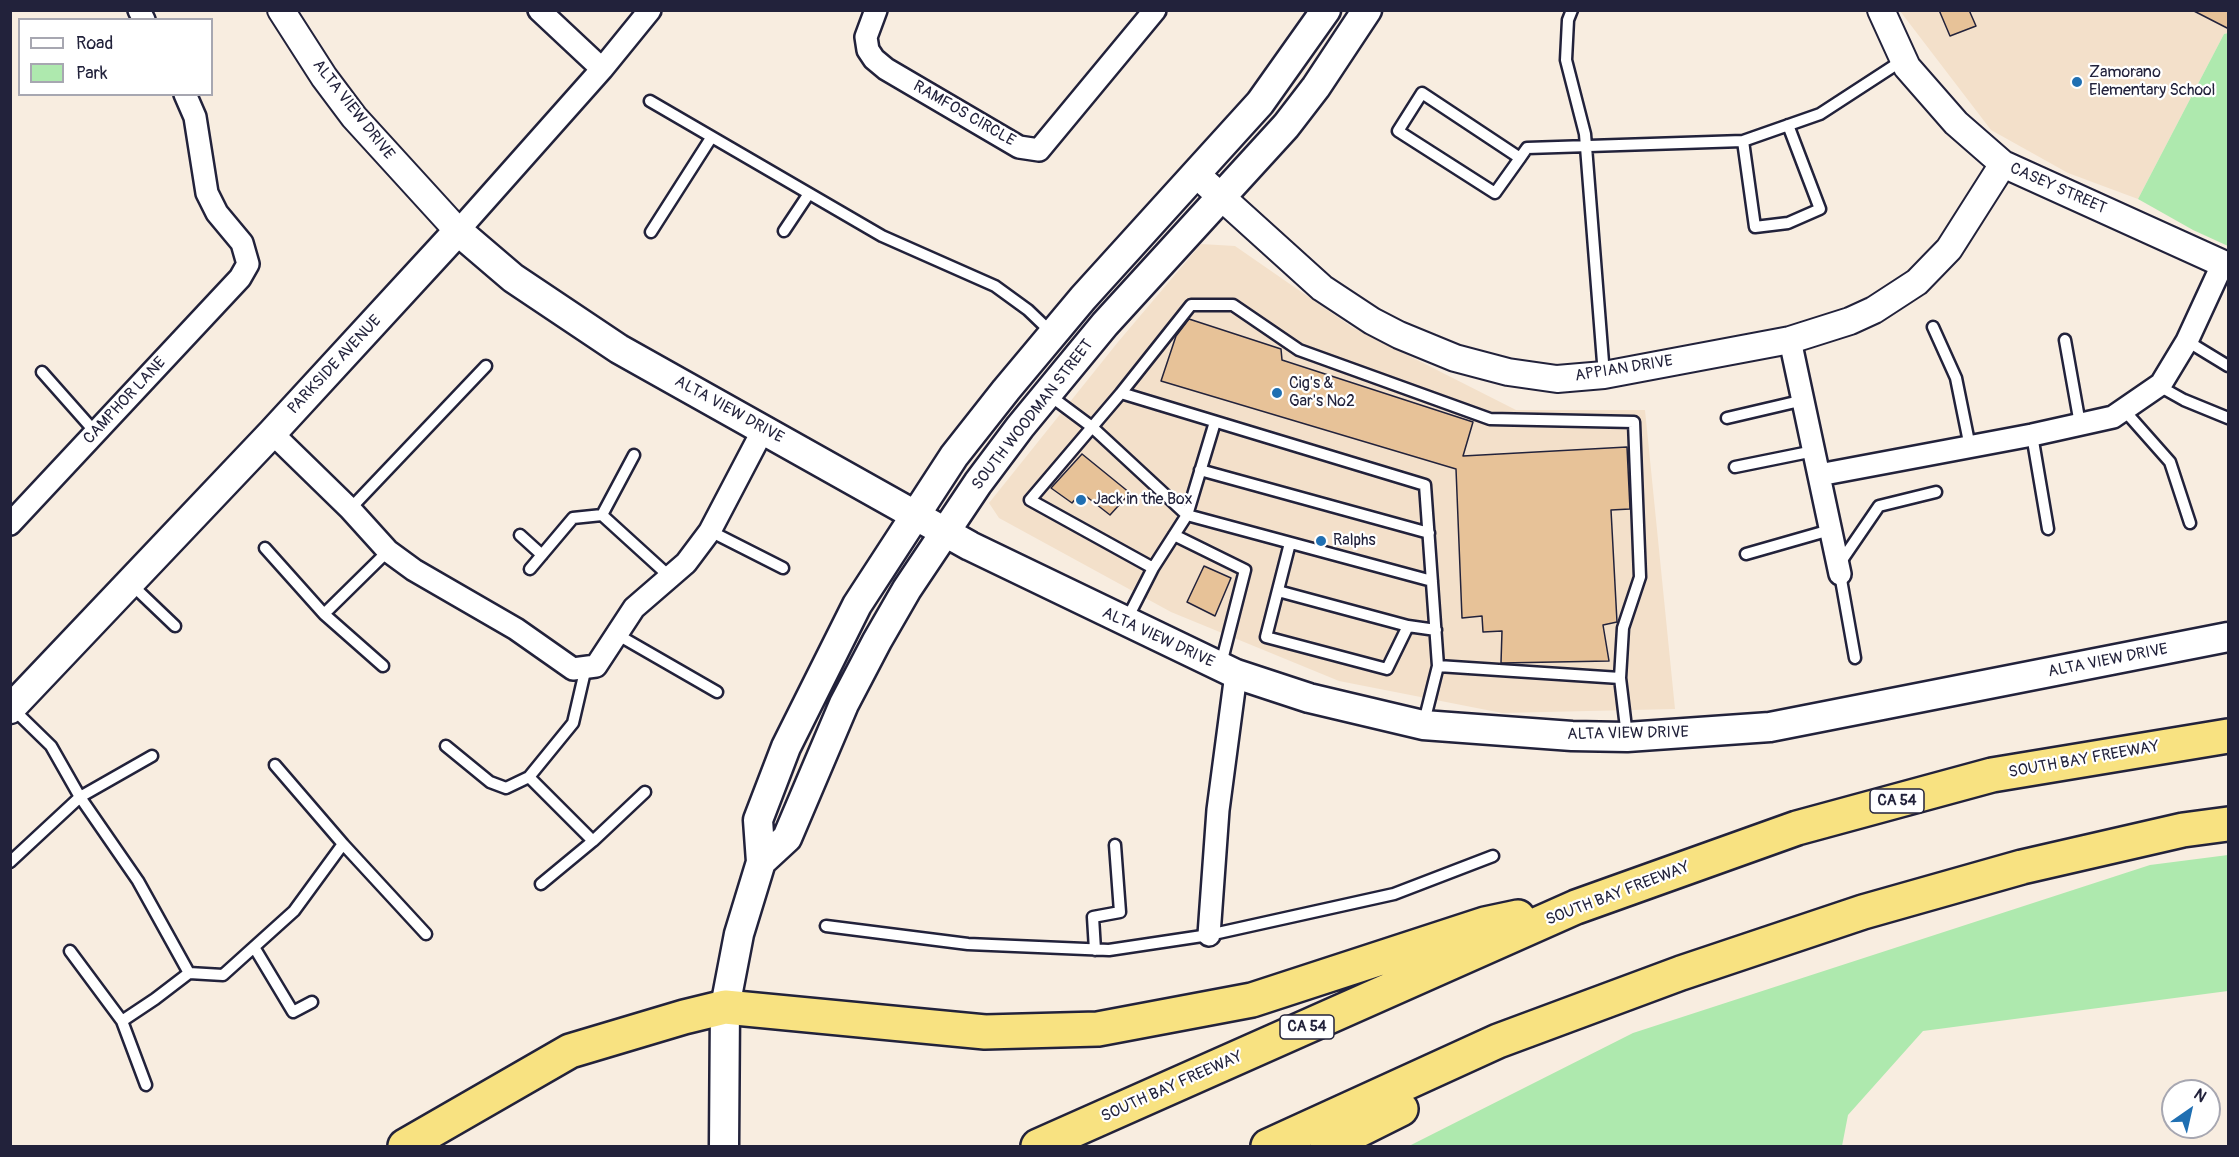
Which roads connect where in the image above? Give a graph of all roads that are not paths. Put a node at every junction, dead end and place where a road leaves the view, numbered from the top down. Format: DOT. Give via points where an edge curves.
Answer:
graph roads {
  1 [pos="281,10"];
  2 [pos="539,10"];
  3 [pos="650,10"];
  4 [pos="876,10"];
  5 [pos="1155,10"];
  6 [pos="1326,10"];
  7 [pos="1367,10"];
  8 [pos="1572,10"];
  9 [pos="1881,10"];
  10 [pos="1903,60"];
  11 [pos="602,69"];
  12 [pos="186,96"];
  13 [pos="650,101"];
  14 [pos="1788,125"];
  15 [pos="711,138"];
  16 [pos="1743,141"];
  17 [pos="1586,144"];
  18 [pos="1520,158"];
  19 [pos="2003,164"];
  20 [pos="1197,175"];
  21 [pos="808,195"];
  22 [pos="1221,198"];
  23 [pos="458,231"];
  24 [pos="784,231"];
  25 [pos="651,232"];
  26 [pos="2226,265"];
  27 [pos="1933,327"];
  28 [pos="1052,333"];
  29 [pos="1790,340"];
  30 [pos="2065,340"];
  31 [pos="2187,341"];
  32 [pos="486,366"];
  33 [pos="2229,366"];
  34 [pos="42,372"];
  35 [pos="1604,375"];
  36 [pos="2159,386"];
  37 [pos="1047,393"];
  38 [pos="1121,393"];
  39 [pos="1804,400"];
  40 [pos="2124,410"];
  41 [pos="1727,418"];
  42 [pos="2229,418"];
  43 [pos="1215,422"];
  44 [pos="2080,424"];
  45 [pos="1092,427"];
  46 [pos="764,428"];
  47 [pos="96,432"];
  48 [pos="272,433"];
  49 [pos="2032,435"];
  50 [pos="1970,447"];
  51 [pos="1814,451"];
  52 [pos="634,455"];
  53 [pos="1735,467"];
  54 [pos="1200,470"];
  55 [pos="1819,475"];
  56 [pos="1936,492"];
  57 [pos="350,509"];
  58 [pos="602,515"];
  59 [pos="914,515"];
  60 [pos="1186,515"];
  61 [pos="2190,523"];
  62 [pos="10,524"];
  63 [pos="2048,529"];
  64 [pos="1830,530"];
  65 [pos="710,531"];
  66 [pos="944,532"];
  67 [pos="1429,533"];
  68 [pos="520,535"];
  69 [pos="1174,535"];
  70 [pos="1290,543"];
  71 [pos="265,548"];
  72 [pos="388,550"];
  73 [pos="1746,554"];
  74 [pos="542,555"];
  75 [pos="783,568"];
  76 [pos="1153,568"];
  77 [pos="530,569"];
  78 [pos="1839,570"];
  79 [pos="669,576"];
  80 [pos="1432,581"];
  81 [pos="130,583"];
  82 [pos="1278,591"];
  83 [pos="324,614"];
  84 [pos="1125,622"];
  85 [pos="175,626"];
  86 [pos="1408,626"];
  87 [pos="1436,630"];
  88 [pos="618,634"];
  89 [pos="2229,637"];
  90 [pos="1855,658"];
  91 [pos="383,666"];
  92 [pos="1438,666"];
  93 [pos="586,667"];
  94 [pos="1228,671"];
  95 [pos="1620,678"];
  96 [pos="717,692"];
  97 [pos="11,708"];
  98 [pos="1423,725"];
  99 [pos="2229,735"];
  100 [pos="1627,737"];
  101 [pos="446,746"];
  102 [pos="152,756"];
  103 [pos="275,765"];
  104 [pos="529,777"];
  105 [pos="645,792"];
  106 [pos="80,797"];
  107 [pos="2229,824"];
  108 [pos="593,840"];
  109 [pos="344,844"];
  110 [pos="1115,845"];
  111 [pos="1493,855"];
  112 [pos="10,862"];
  113 [pos="762,862"];
  114 [pos="541,884"];
  115 [pos="1576,907"];
  116 [pos="826,926"];
  117 [pos="426,934"];
  118 [pos="1209,935"];
  119 [pos="254,947"];
  120 [pos="1095,950"];
  121 [pos="70,951"];
  122 [pos="189,973"];
  123 [pos="1681,973"];
  124 [pos="312,1002"];
  125 [pos="725,1007"];
  126 [pos="122,1021"];
  127 [pos="146,1085"];
  128 [pos="405,1146"];
  129 [pos="724,1146"];
  130 [pos="1038,1146"];
  131 [pos="1268,1146"];
  132 [pos="1328,1146"];
  1 -- 23 [label="street, ALTA VIEW DRIVE" via="354,117"];
  2 -- 11 [label="street"];
  3 -- 11 [label="street, PARKSIDE AVENUE"];
  4 -- 5 [label="street, RAMFOS CIRCLE" via="866,37 874,59 1019,147 1039,150"];
  6 -- 20 [label="main road, SOUTH WOODMAN STREET" via="1260,103"];
  7 -- 22 [label="main road, SOUTH WOODMAN STREET" via="1316,87"];
  8 -- 17 [label="lane" via="1566,60"];
  9 -- 10 [label="street, CASEY STREET"];
  10 -- 14 [label="lane" via="1820,114"];
  10 -- 19 [label="street, CASEY STREET" via="1956,123"];
  11 -- 23 [label="street, PARKSIDE AVENUE"];
  12 -- 47 [label="street, CAMPHOR LANE" via="195,117 207,193 242,243 248,264 240,278"];
  13 -- 15 [label="lane"];
  14 -- 16 [label="lane"];
  14 -- 16 [label="lane" via="1820,209 1788,223 1755,227"];
  15 -- 21 [label="lane"];
  15 -- 25 [label="lane"];
  16 -- 17 [label="lane"];
  17 -- 18 [label="lane" via="1527,148"];
  17 -- 35 [label="lane"];
  18 -- 18 [label="lane" via="1422,93 1398,131 1495,194"];
  19 -- 26 [label="street, CASEY STREET"];
  19 -- 29 [label="street, APPIAN DRIVE" via="1963,231 1917,282 1866,314"];
  20 -- 22 [label="street, APPIAN DRIVE"];
  20 -- 28 [label="main road, SOUTH WOODMAN STREET"];
  21 -- 24 [label="lane"];
  21 -- 28 [label="lane" via="882,236 994,286"];
  22 -- 35 [label="street, APPIAN DRIVE" via="1322,288 1399,335 1455,358 1508,372 1557,379"];
  22 -- 37 [label="main road, SOUTH WOODMAN STREET"];
  23 -- 46 [label="main road, ALTA VIEW DRIVE" via="513,278 619,349"];
  23 -- 48 [label="main road, PARKSIDE AVENUE"];
  26 -- 31 [label="street"];
  27 -- 50 [label="lane" via="1956,378"];
  28 -- 59 [label="main road, SOUTH WOODMAN STREET" via="954,456"];
  29 -- 35 [label="street, APPIAN DRIVE"];
  29 -- 39 [label="street"];
  30 -- 44 [label="lane"];
  31 -- 33 [label="lane"];
  31 -- 36 [label="street"];
  32 -- 57 [label="lane"];
  34 -- 47 [label="lane"];
  36 -- 40 [label="street"];
  36 -- 42 [label="lane"];
  37 -- 45 [label="lane"];
  37 -- 66 [label="main road, SOUTH WOODMAN STREET"];
  38 -- 43 [label="lane"];
  38 -- 45 [label="lane"];
  38 -- 95 [label="lane" via="1191,305 1233,305 1299,350 1490,419 1634,422 1640,577 1623,628"];
  39 -- 41 [label="lane"];
  39 -- 51 [label="street"];
  40 -- 44 [label="street" via="2113,417"];
  40 -- 61 [label="lane" via="2170,462"];
  43 -- 54 [label="lane"];
  43 -- 67 [label="lane" via="1425,484"];
  44 -- 49 [label="street"];
  45 -- 60 [label="lane"];
  45 -- 76 [label="lane" via="1030,500"];
  46 -- 59 [label="main road, ALTA VIEW DRIVE"];
  46 -- 65 [label="street"];
  47 -- 62 [label="street, CAMPHOR LANE"];
  48 -- 57 [label="street"];
  48 -- 81 [label="main road, PARKSIDE AVENUE"];
  49 -- 50 [label="street"];
  49 -- 63 [label="lane"];
  50 -- 55 [label="street"];
  51 -- 53 [label="lane"];
  51 -- 55 [label="street"];
  52 -- 58 [label="lane"];
  54 -- 60 [label="lane"];
  54 -- 67 [label="lane"];
  55 -- 64 [label="street"];
  56 -- 78 [label="lane" via="1879,506"];
  57 -- 72 [label="street"];
  58 -- 74 [label="lane" via="573,518"];
  58 -- 79 [label="lane"];
  59 -- 66 [label="main road, ALTA VIEW DRIVE"];
  59 -- 113 [label="main road, SOUTH WOODMAN STREET" via="857,605 786,747 758,820"];
  60 -- 69 [label="lane"];
  60 -- 70 [label="lane"];
  64 -- 73 [label="lane"];
  64 -- 78 [label="street"];
  65 -- 75 [label="lane"];
  65 -- 79 [label="street" via="686,563"];
  66 -- 84 [label="main road, ALTA VIEW DRIVE"];
  66 -- 113 [label="main road, SOUTH WOODMAN STREET" via="907,589 849,694 787,838"];
  67 -- 80 [label="lane"];
  68 -- 74 [label="lane"];
  69 -- 76 [label="lane"];
  69 -- 94 [label="lane" via="1245,570"];
  70 -- 80 [label="lane"];
  70 -- 82 [label="lane"];
  71 -- 83 [label="lane"];
  72 -- 83 [label="lane"];
  72 -- 93 [label="street" via="573,669"];
  74 -- 77 [label="lane"];
  76 -- 84 [label="lane"];
  78 -- 90 [label="lane"];
  79 -- 88 [label="street" via="634,608"];
  80 -- 87 [label="lane"];
  81 -- 85 [label="lane"];
  81 -- 97 [label="main road, PARKSIDE AVENUE"];
  82 -- 86 [label="lane"];
  82 -- 86 [label="lane" via="1266,637 1277,640 1387,669"];
  83 -- 91 [label="lane"];
  84 -- 94 [label="main road, ALTA VIEW DRIVE"];
  86 -- 87 [label="lane"];
  87 -- 92 [label="lane"];
  88 -- 93 [label="street" via="596,666"];
  88 -- 96 [label="lane"];
  89 -- 100 [label="main road, ALTA VIEW DRIVE" via="1770,727"];
  92 -- 95 [label="lane"];
  92 -- 98 [label="lane"];
  93 -- 104 [label="lane" via="573,723"];
  94 -- 98 [label="main road, ALTA VIEW DRIVE" via="1309,698"];
  94 -- 118 [label="street"];
  95 -- 100 [label="lane"];
  97 -- 106 [label="lane" via="51,746"];
  98 -- 100 [label="main road, ALTA VIEW DRIVE"];
  99 -- 115 [label="highway, SOUTH BAY FREEWAY / CA 54" via="1992,775 1797,828"];
  101 -- 104 [label="lane" via="490,782 506,788"];
  102 -- 106 [label="lane"];
  103 -- 109 [label="lane"];
  104 -- 108 [label="lane"];
  105 -- 108 [label="lane"];
  106 -- 112 [label="lane"];
  106 -- 122 [label="lane" via="138,881"];
  107 -- 123 [label="highway" via="2183,830 2022,867 1863,912"];
  108 -- 114 [label="lane"];
  109 -- 117 [label="lane"];
  109 -- 119 [label="lane" via="294,911"];
  110 -- 120 [label="lane" via="1120,912 1093,917"];
  111 -- 118 [label="lane" via="1394,894"];
  113 -- 125 [label="main road, SOUTH WOODMAN STREET" via="739,934"];
  115 -- 125 [label="highway" via="1485,924 1252,1000 1098,1029 985,1032"];
  115 -- 130 [label="highway, SOUTH BAY FREEWAY / CA 54"];
  116 -- 120 [label="lane" via="968,944"];
  118 -- 120 [label="lane"];
  119 -- 122 [label="lane" via="223,975"];
  119 -- 124 [label="lane" via="293,1012"];
  121 -- 126 [label="lane"];
  122 -- 126 [label="lane"];
  123 -- 131 [label="highway" via="1498,1041"];
  123 -- 132 [label="highway"];
  125 -- 128 [label="highway" via="570,1051"];
  125 -- 129 [label="main road, SOUTH WOODMAN STREET"];
  126 -- 127 [label="lane"];
}
